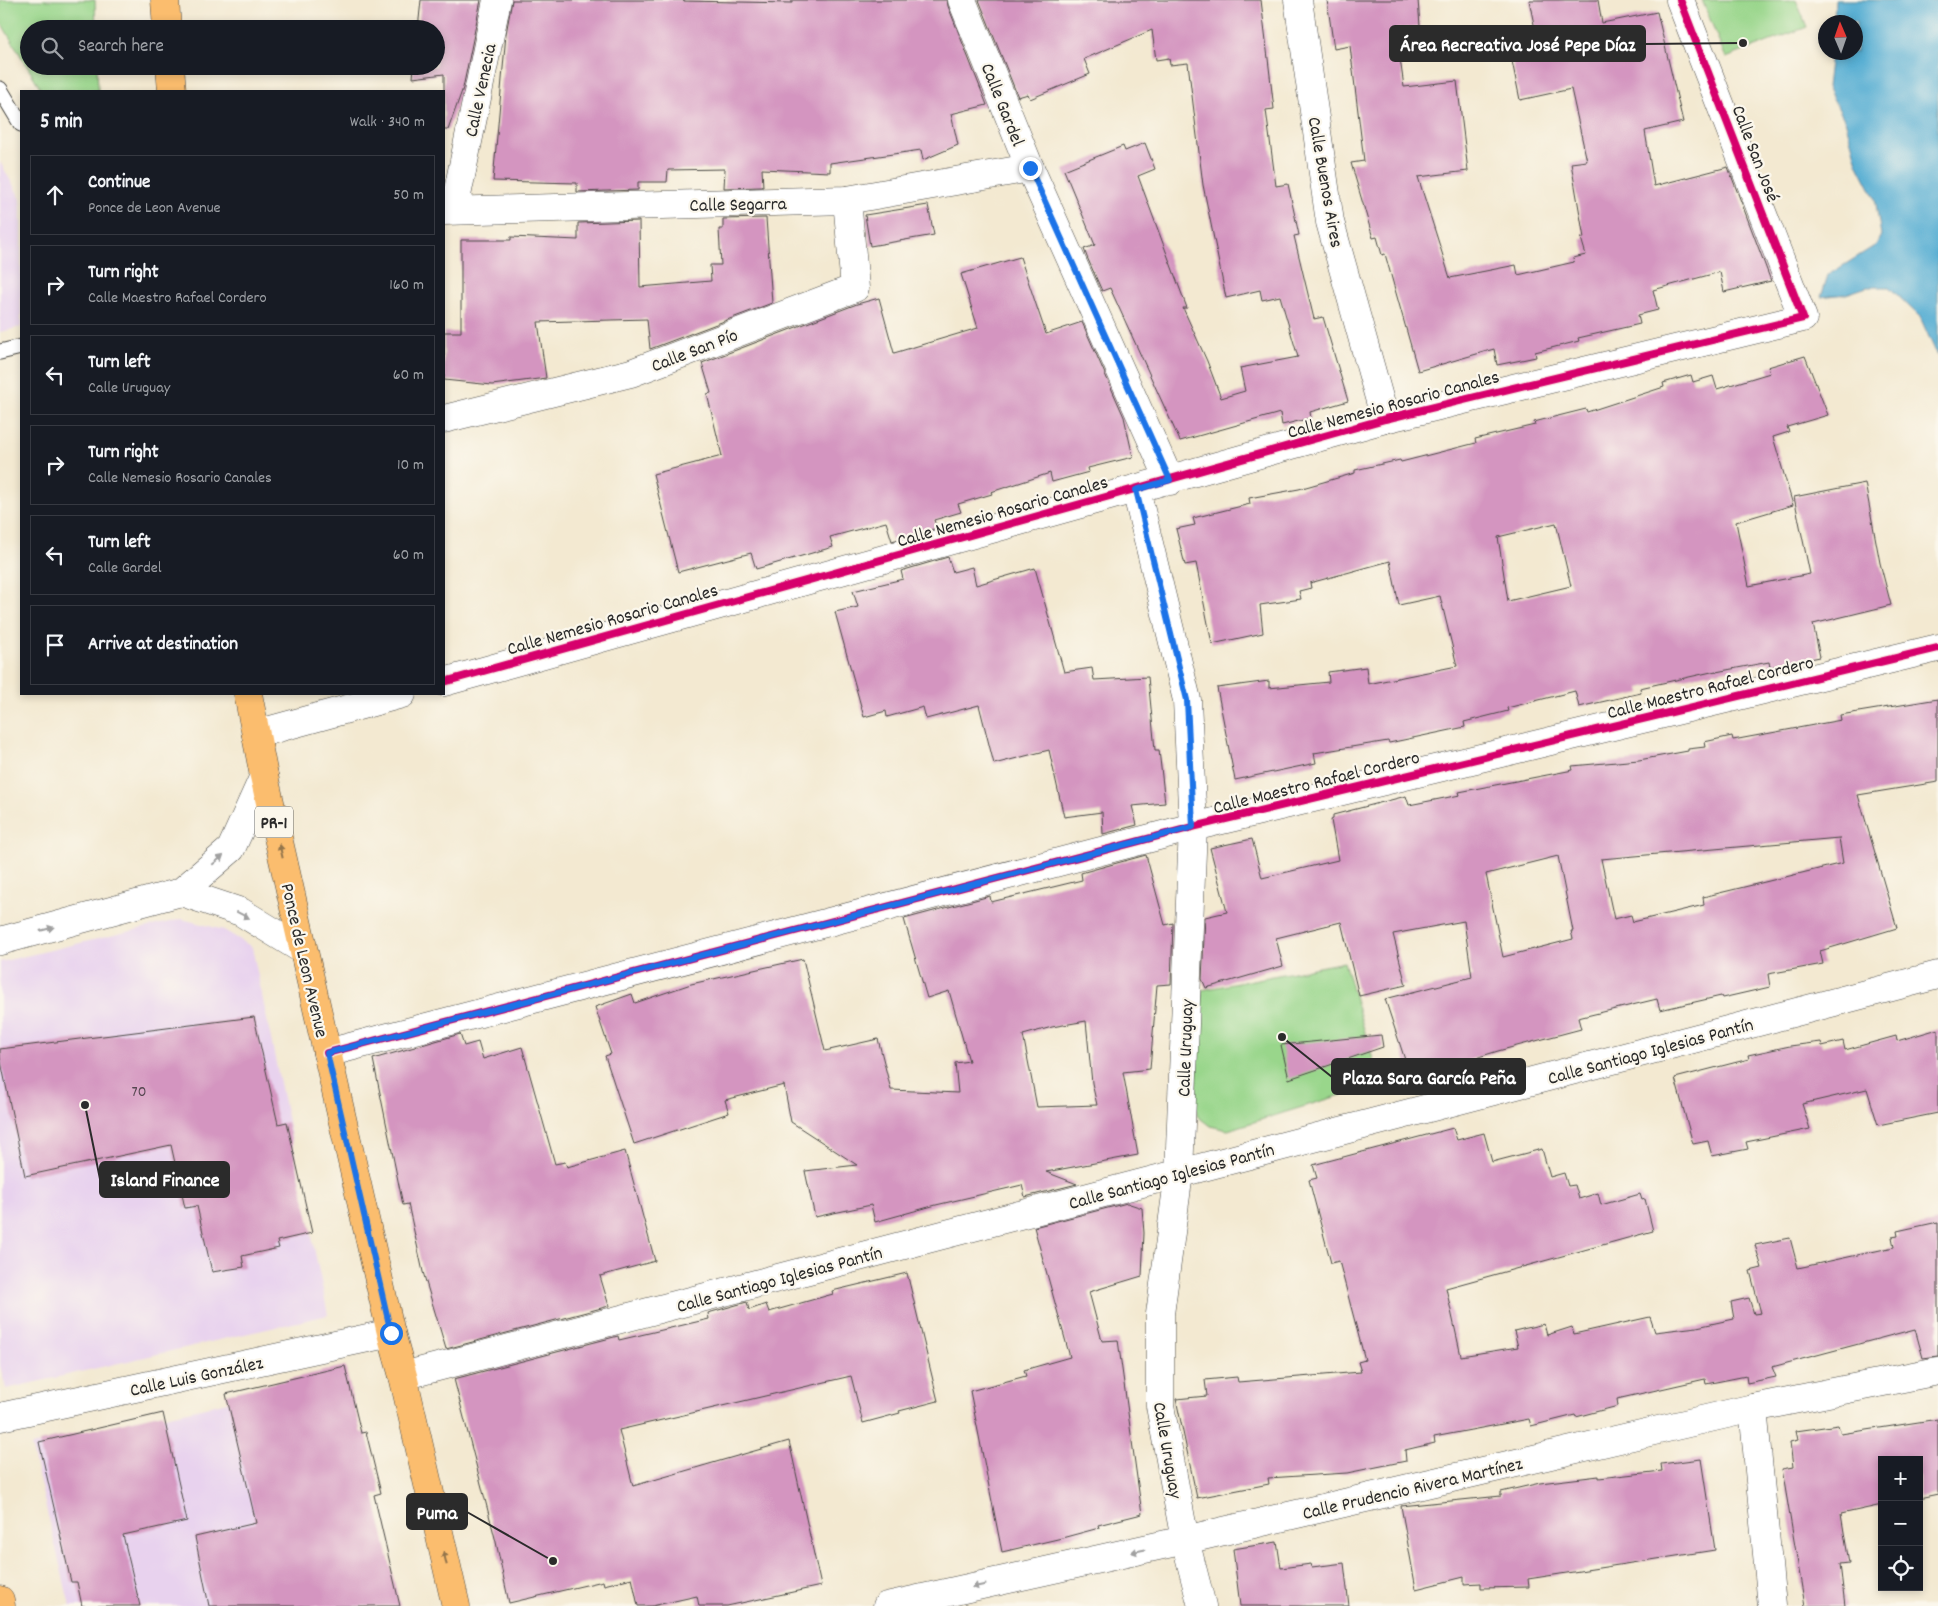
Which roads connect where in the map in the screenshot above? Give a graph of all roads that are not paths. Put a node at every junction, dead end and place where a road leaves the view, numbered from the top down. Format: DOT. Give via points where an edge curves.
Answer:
graph roads {
  1 [pos="164,0"];
  2 [pos="497,0"];
  3 [pos="962,0"];
  4 [pos="1298,0"];
  5 [pos="1680,0"];
  6 [pos="166,20"];
  7 [pos="171,75"];
  8 [pos="0,89"];
  9 [pos="172,90"];
  10 [pos="20,122"];
  11 [pos="1030,168"];
  12 [pos="847,200"];
  13 [pos="449,211"];
  14 [pos="1803,318"];
  15 [pos="20,347"];
  16 [pos="0,352"];
  17 [pos="445,419"];
  18 [pos="1385,420"];
  19 [pos="1170,480"];
  20 [pos="1136,490"];
  21 [pos="1938,648"];
  22 [pos="445,682"];
  23 [pos="248,695"];
  24 [pos="398,695"];
  25 [pos="256,734"];
  26 [pos="264,776"];
  27 [pos="1193,827"];
  28 [pos="181,892"];
  29 [pos="0,941"];
  30 [pos="304,950"];
  31 [pos="1938,975"];
  32 [pos="327,1053"];
  33 [pos="1179,1173"];
  34 [pos="391,1333"];
  35 [pos="1938,1371"];
  36 [pos="403,1376"];
  37 [pos="1753,1408"];
  38 [pos="0,1417"];
  39 [pos="1185,1540"];
  40 [pos="0,1600"];
  41 [pos="2,1606"];
  42 [pos="456,1606"];
  43 [pos="887,1606"];
  44 [pos="1202,1606"];
  45 [pos="1772,1606"];
  1 -- 6 [label="main road"];
  2 -- 13 [label="street, Calle Venecia"];
  3 -- 11 [label="street, Calle Gardel"];
  4 -- 18 [label="street, Calle Buenos Aires" via="1330,222"];
  5 -- 14 [label="street, Calle San José"];
  7 -- 9 [label="main road"];
  8 -- 10 [label="lane"];
  11 -- 12 [label="street, Calle Segarra"];
  11 -- 19 [label="street, Calle Gardel"];
  12 -- 13 [label="street, Calle Segarra"];
  12 -- 17 [label="street, Calle San Pío" via="855,288 631,373"];
  14 -- 18 [label="street, Calle Nemesio Rosario Canales"];
  15 -- 16 [label="lane"];
  18 -- 19 [label="street, Calle Nemesio Rosario Canales"];
  19 -- 20 [label="street, Calle Nemesio Rosario Canales"];
  20 -- 22 [label="street, Calle Nemesio Rosario Canales"];
  20 -- 27 [label="street, Calle Uruguay" via="1187,700"];
  21 -- 27 [label="street, Calle Maestro Rafael Cordero"];
  23 -- 25 [label="main road, Ponce de Leon Avenue / PR-1"];
  24 -- 25 [label="street"];
  25 -- 26 [label="main road, Ponce de Leon Avenue / PR-1"];
  28 -- 26 [label="street, one-way" via="231,849"];
  30 -- 26 [label="main road, Ponce de Leon Avenue / PR-1, one-way"];
  27 -- 32 [label="street, Calle Maestro Rafael Cordero"];
  27 -- 33 [label="street, Calle Uruguay"];
  29 -- 28 [label="street, one-way"];
  28 -- 30 [label="street, one-way" via="240,912"];
  30 -- 32 [label="main road, Ponce de Leon Avenue / PR-1"];
  31 -- 33 [label="street, Calle Santiago Iglesias Pantín"];
  32 -- 34 [label="main road, Ponce de Leon Avenue / PR-1"];
  33 -- 36 [label="street, Calle Santiago Iglesias Pantín"];
  33 -- 39 [label="street, Calle Uruguay" via="1160,1314 1160,1406"];
  34 -- 36 [label="main road, Ponce de Leon Avenue / PR-1"];
  34 -- 38 [label="street, Calle Luis González"];
  35 -- 37 [label="street, Calle Prudencio Rivera Martínez"];
  42 -- 36 [label="main road, Ponce de Leon Avenue / PR-1, one-way"];
  37 -- 39 [label="street, Calle Prudencio Rivera Martínez"];
  37 -- 45 [label="street"];
  39 -- 43 [label="street, Calle Prudencio Rivera Martínez, one-way"];
  39 -- 44 [label="street, Calle Uruguay"];
  40 -- 41 [label="main road"];
}
